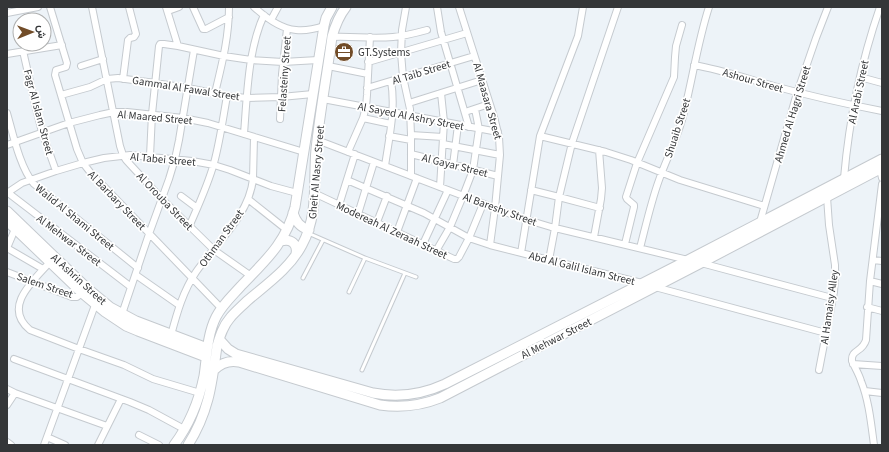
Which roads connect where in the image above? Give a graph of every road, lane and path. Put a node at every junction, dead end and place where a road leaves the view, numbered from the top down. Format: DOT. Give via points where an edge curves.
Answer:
graph roads {
  1 [pos="38,7"];
  2 [pos="50,7"];
  3 [pos="92,7"];
  4 [pos="129,7"];
  5 [pos="179,7"];
  6 [pos="193,7"];
  7 [pos="230,7"];
  8 [pos="254,7"];
  9 [pos="278,7"];
  10 [pos="332,7"];
  11 [pos="346,7"];
  12 [pos="406,7"];
  13 [pos="437,7"];
  14 [pos="459,7"];
  15 [pos="583,7"];
  16 [pos="618,7"];
  17 [pos="709,7"];
  18 [pos="828,7"];
  19 [pos="880,7"];
  20 [pos="27,8"];
  21 [pos="167,9"];
  22 [pos="7,13"];
  23 [pos="264,15"];
  24 [pos="229,17"];
  25 [pos="271,20"];
  26 [pos="682,25"];
  27 [pos="324,26"];
  28 [pos="287,29"];
  29 [pos="427,30"];
  30 [pos="467,33"];
  31 [pos="402,36"];
  32 [pos="332,37"];
  33 [pos="370,37"];
  34 [pos="444,40"];
  35 [pos="62,45"];
  36 [pos="178,46"];
  37 [pos="52,47"];
  38 [pos="194,50"];
  39 [pos="18,52"];
  40 [pos="23,52"];
  41 [pos="401,53"];
  42 [pos="7,54"];
  43 [pos="224,56"];
  44 [pos="474,56"];
  45 [pos="103,59"];
  46 [pos="251,60"];
  47 [pos="318,60"];
  48 [pos="283,62"];
  49 [pos="368,62"];
  50 [pos="450,63"];
  51 [pos="694,65"];
  52 [pos="81,66"];
  53 [pos="328,66"];
  54 [pos="368,74"];
  55 [pos="403,77"];
  56 [pos="860,77"];
  57 [pos="108,79"];
  58 [pos="123,79"];
  59 [pos="482,80"];
  60 [pos="391,81"];
  61 [pos="155,82"];
  62 [pos="882,83"];
  63 [pos="458,87"];
  64 [pos="188,88"];
  65 [pos="368,88"];
  66 [pos="797,92"];
  67 [pos="216,93"];
  68 [pos="441,93"];
  69 [pos="313,94"];
  70 [pos="61,95"];
  71 [pos="227,96"];
  72 [pos="280,97"];
  73 [pos="247,98"];
  74 [pos="323,99"];
  75 [pos="409,103"];
  76 [pos="490,104"];
  77 [pos="854,106"];
  78 [pos="366,107"];
  79 [pos="475,109"];
  80 [pos="882,111"];
  81 [pos="114,112"];
  82 [pos="392,112"];
  83 [pos="465,112"];
  84 [pos="7,113"];
  85 [pos="152,114"];
  86 [pos="410,116"];
  87 [pos="183,118"];
  88 [pos="363,118"];
  89 [pos="280,119"];
  90 [pos="444,122"];
  91 [pos="69,123"];
  92 [pos="391,124"];
  93 [pos="458,125"];
  94 [pos="222,126"];
  95 [pos="469,127"];
  96 [pos="479,129"];
  97 [pos="42,132"];
  98 [pos="498,132"];
  99 [pos="244,134"];
  100 [pos="389,136"];
  101 [pos="540,136"];
  102 [pos="254,137"];
  103 [pos="411,137"];
  104 [pos="317,140"];
  105 [pos="443,140"];
  106 [pos="15,142"];
  107 [pos="572,143"];
  108 [pos="7,145"];
  109 [pos="455,146"];
  110 [pos="476,150"];
  111 [pos="599,150"];
  112 [pos="304,152"];
  113 [pos="348,152"];
  114 [pos="355,154"];
  115 [pos="411,154"];
  116 [pos="123,155"];
  117 [pos="500,155"];
  118 [pos="150,156"];
  119 [pos="175,159"];
  120 [pos="882,159"];
  121 [pos="374,162"];
  122 [pos="442,162"];
  123 [pos="83,163"];
  124 [pos="637,163"];
  125 [pos="214,165"];
  126 [pos="453,165"];
  127 [pos="385,166"];
  128 [pos="473,170"];
  129 [pos="56,171"];
  130 [pos="881,172"];
  131 [pos="661,173"];
  132 [pos="498,176"];
  133 [pos="414,177"];
  134 [pos="844,178"];
  135 [pos="253,179"];
  136 [pos="30,180"];
  137 [pos="347,180"];
  138 [pos="882,184"];
  139 [pos="440,187"];
  140 [pos="366,188"];
  141 [pos="448,190"];
  142 [pos="531,190"];
  143 [pos="7,192"];
  144 [pos="297,193"];
  145 [pos="314,193"];
  146 [pos="181,196"];
  147 [pos="387,196"];
  148 [pos="463,196"];
  149 [pos="559,197"];
  150 [pos="827,197"];
  151 [pos="162,199"];
  152 [pos="248,199"];
  153 [pos="483,204"];
  154 [pos="339,205"];
  155 [pos="407,205"];
  156 [pos="764,206"];
  157 [pos="197,208"];
  158 [pos="495,208"];
  159 [pos="600,208"];
  160 [pos="880,209"];
  161 [pos="7,211"];
  162 [pos="293,213"];
  163 [pos="358,214"];
  164 [pos="435,218"];
  165 [pos="527,220"];
  166 [pos="7,221"];
  167 [pos="377,222"];
  168 [pos="766,222"];
  169 [pos="189,227"];
  170 [pos="450,227"];
  171 [pos="555,228"];
  172 [pos="15,229"];
  173 [pos="287,230"];
  174 [pos="308,232"];
  175 [pos="397,232"];
  176 [pos="149,234"];
  177 [pos="879,234"];
  178 [pos="594,237"];
  179 [pos="469,238"];
  180 [pos="323,240"];
  181 [pos="281,241"];
  182 [pos="423,244"];
  183 [pos="490,244"];
  184 [pos="625,244"];
  185 [pos="7,248"];
  186 [pos="640,248"];
  187 [pos="214,250"];
  188 [pos="436,251"];
  189 [pos="521,253"];
  190 [pos="296,254"];
  191 [pos="365,258"];
  192 [pos="549,260"];
  193 [pos="688,260"];
  194 [pos="873,260"];
  195 [pos="882,261"];
  196 [pos="701,264"];
  197 [pos="47,266"];
  198 [pos="137,271"];
  199 [pos="7,272"];
  200 [pos="405,273"];
  201 [pos="251,276"];
  202 [pos="416,277"];
  203 [pos="303,278"];
  204 [pos="192,279"];
  205 [pos="33,281"];
  206 [pos="870,281"];
  207 [pos="642,283"];
  208 [pos="882,284"];
  209 [pos="131,287"];
  210 [pos="655,287"];
  211 [pos="349,292"];
  212 [pos="82,293"];
  213 [pos="832,298"];
  214 [pos="95,305"];
  215 [pos="180,306"];
  216 [pos="867,307"];
  217 [pos="221,308"];
  218 [pos="882,311"];
  219 [pos="122,314"];
  220 [pos="826,333"];
  221 [pos="172,335"];
  222 [pos="219,339"];
  223 [pos="78,349"];
  224 [pos="207,352"];
  225 [pos="14,359"];
  226 [pos="853,364"];
  227 [pos="882,366"];
  228 [pos="214,370"];
  229 [pos="362,370"];
  230 [pos="819,370"];
  231 [pos="68,379"];
  232 [pos="7,388"];
  233 [pos="865,391"];
  234 [pos="15,393"];
  235 [pos="200,393"];
  236 [pos="882,393"];
  237 [pos="121,399"];
  238 [pos="7,405"];
  239 [pos="57,409"];
  240 [pos="108,426"];
  241 [pos="184,429"];
  242 [pos="139,435"];
  243 [pos="47,437"];
  244 [pos="7,442"];
  245 [pos="11,445"];
  246 [pos="44,445"];
  247 [pos="65,445"];
  248 [pos="98,445"];
  249 [pos="159,445"];
  250 [pos="174,445"];
  251 [pos="188,445"];
  252 [pos="874,445"];
  1 -- 20 [label="street"];
  2 -- 35 [label="street, Al Barbary Street"];
  3 -- 45 [label="street, Al Orouba Street"];
  4 -- 58 [label="street" via="136,34 128,40"];
  5 -- 21 [label="street"];
  6 -- 24 [label="street" via="203,29"];
  7 -- 24 [label="street"];
  8 -- 23 [label="street"];
  9 -- 25 [label="street"];
  10 -- 27 [label="main road, Gheit Al Nasry Street"];
  11 -- 32 [label="main road, Gheit Al Nasry Street"];
  12 -- 31 [label="street"];
  13 -- 34 [label="street"];
  14 -- 30 [label="street, Al Maasara Street"];
  15 -- 101 [label="street" via="578,36"];
  16 -- 107 [label="street"];
  17 -- 51 [label="street, Shuaib Street"];
  18 -- 66 [label="street, Ahmed Al Hagri Street"];
  19 -- 56 [label="street, Al Arabi Street"];
  20 -- 22 [label="street"];
  21 -- 36 [label="street"];
  23 -- 25 [label="street"];
  23 -- 46 [label="street"];
  24 -- 43 [label="street"];
  25 -- 28 [label="street"];
  26 -- 124 [label="street" via="676,46 674,77"];
  27 -- 28 [label="street" via="305,30"];
  27 -- 47 [label="main road, Gheit Al Nasry Street"];
  28 -- 48 [label="street, Felasteiny Street"];
  29 -- 31 [label="street"];
  30 -- 34 [label="street"];
  30 -- 44 [label="street, Al Maasara Street"];
  31 -- 33 [label="street"];
  31 -- 41 [label="street"];
  32 -- 33 [label="street"];
  32 -- 53 [label="main road, Gheit Al Nasry Street"];
  33 -- 49 [label="street"];
  34 -- 41 [label="street"];
  34 -- 50 [label="street"];
  35 -- 37 [label="street"];
  35 -- 70 [label="street, Al Barbary Street" via="67,65 54,73"];
  36 -- 38 [label="street"];
  36 -- 61 [label="street" via="160,44"];
  38 -- 43 [label="street"];
  38 -- 64 [label="street"];
  39 -- 42 [label="street"];
  40 -- 97 [label="street, Fagr Al Islam Street"];
  41 -- 49 [label="street"];
  41 -- 55 [label="street"];
  43 -- 46 [label="street"];
  43 -- 67 [label="street"];
  44 -- 50 [label="street, Al Taib Street"];
  44 -- 59 [label="street, Al Maasara Street"];
  45 -- 52 [label="street"];
  45 -- 57 [label="street, Al Orouba Street"];
  46 -- 48 [label="street"];
  46 -- 73 [label="street"];
  47 -- 48 [label="street"];
  47 -- 69 [label="main road, Gheit Al Nasry Street"];
  48 -- 72 [label="street, Felasteiny Street"];
  49 -- 54 [label="street"];
  50 -- 55 [label="street, Al Taib Street"];
  50 -- 63 [label="street"];
  51 -- 66 [label="street, Ashour Street"];
  51 -- 131 [label="street, Shuaib Street" via="680,127"];
  53 -- 54 [label="street"];
  53 -- 74 [label="main road, Gheit Al Nasry Street"];
  54 -- 65 [label="street"];
  55 -- 60 [label="street, Al Taib Street"];
  55 -- 75 [label="street"];
  56 -- 62 [label="street"];
  56 -- 77 [label="street, Al Arabi Street"];
  57 -- 58 [label="street, Gammal Al Fawal Street"];
  57 -- 70 [label="street, Gammal Al Fawal Street"];
  57 -- 81 [label="street, Al Orouba Street"];
  58 -- 61 [label="street, Gammal Al Fawal Street"];
  59 -- 63 [label="street"];
  59 -- 76 [label="street, Al Maasara Street"];
  60 -- 65 [label="street, Al Taib Street"];
  60 -- 82 [label="street"];
  61 -- 64 [label="street, Gammal Al Fawal Street"];
  61 -- 85 [label="street"];
  63 -- 68 [label="street"];
  63 -- 83 [label="street"];
  64 -- 67 [label="street, Gammal Al Fawal Street"];
  64 -- 87 [label="street"];
  65 -- 78 [label="street"];
  66 -- 77 [label="street, Ashour Street"];
  66 -- 156 [label="street, Ahmed Al Hagri Street"];
  67 -- 71 [label="street, Gammal Al Fawal Street"];
  68 -- 75 [label="street"];
  68 -- 90 [label="street"];
  69 -- 72 [label="street, Gammal Al Fawal Street"];
  69 -- 112 [label="main road, Gheit Al Nasry Street"];
  70 -- 91 [label="street, Al Barbary Street"];
  71 -- 73 [label="street, Gammal Al Fawal Street"];
  71 -- 94 [label="street"];
  72 -- 73 [label="street, Gammal Al Fawal Street"];
  72 -- 89 [label="street, Felasteiny Street"];
  73 -- 99 [label="street"];
  74 -- 78 [label="street, Al Sayed Al Ashry Street"];
  74 -- 104 [label="main road, Gheit Al Nasry Street"];
  75 -- 86 [label="street"];
  76 -- 79 [label="street"];
  76 -- 98 [label="street, Al Maasara Street"];
  77 -- 80 [label="street, Ashour Street"];
  77 -- 134 [label="street, Al Arabi Street"];
  78 -- 82 [label="street, Al Sayed Al Ashry Street"];
  78 -- 88 [label="street"];
  79 -- 83 [label="street"];
  79 -- 96 [label="street"];
  81 -- 85 [label="street, Al Maared Street"];
  81 -- 91 [label="street, Al Maared Street"];
  81 -- 116 [label="street, Al Orouba Street"];
  82 -- 86 [label="street, Al Sayed Al Ashry Street"];
  82 -- 92 [label="street"];
  83 -- 95 [label="street"];
  84 -- 106 [label="street, Walid Al Shami Street"];
  85 -- 87 [label="street, Al Maared Street"];
  85 -- 118 [label="street"];
  86 -- 90 [label="street, Al Sayed Al Ashry Street"];
  86 -- 103 [label="street"];
  87 -- 94 [label="street, Al Maared Street"];
  87 -- 119 [label="street"];
  88 -- 92 [label="street"];
  88 -- 113 [label="street"];
  90 -- 93 [label="street, Al Sayed Al Ashry Street"];
  90 -- 105 [label="street"];
  91 -- 97 [label="street, Al Maared Street"];
  91 -- 123 [label="street, Al Barbary Street"];
  92 -- 100 [label="street"];
  93 -- 95 [label="street, Al Sayed Al Ashry Street"];
  93 -- 109 [label="street"];
  94 -- 99 [label="street, Al Maared Street"];
  94 -- 125 [label="street"];
  95 -- 96 [label="street, Al Sayed Al Ashry Street"];
  96 -- 98 [label="street, Al Sayed Al Ashry Street"];
  96 -- 110 [label="street"];
  97 -- 106 [label="street, Al Maared Street"];
  97 -- 129 [label="street, Fagr Al Islam Street"];
  98 -- 117 [label="street, Al Maasara Street"];
  99 -- 102 [label="street, Al Maared Street"];
  100 -- 103 [label="street"];
  100 -- 127 [label="street"];
  101 -- 107 [label="street"];
  101 -- 142 [label="street"];
  102 -- 112 [label="street, Al Maared Street"];
  102 -- 135 [label="street, Othman Street"];
  103 -- 105 [label="street"];
  103 -- 115 [label="street"];
  104 -- 113 [label="street, Al Bareshy Street"];
  104 -- 145 [label="main road, Gheit Al Nasry Street"];
  105 -- 109 [label="street"];
  105 -- 122 [label="street"];
  106 -- 108 [label="street, Al Maared Street"];
  106 -- 136 [label="street, Walid Al Shami Street"];
  107 -- 111 [label="street"];
  107 -- 149 [label="street"];
  109 -- 110 [label="street"];
  109 -- 126 [label="street"];
  110 -- 117 [label="street"];
  110 -- 128 [label="street"];
  111 -- 124 [label="street"];
  111 -- 159 [label="street" via="602,188"];
  112 -- 144 [label="main road, Gheit Al Nasry Street"];
  113 -- 114 [label="street, Al Bareshy Street"];
  114 -- 121 [label="street, Al Bareshy Street"];
  114 -- 137 [label="street"];
  115 -- 122 [label="street, Al Gayar Street"];
  115 -- 133 [label="street"];
  116 -- 118 [label="street, Al Tabei Street"];
  116 -- 123 [label="street, Al Tabei Street"];
  116 -- 151 [label="street, Al Orouba Street"];
  117 -- 132 [label="street, Al Maasara Street"];
  118 -- 119 [label="street, Al Tabei Street"];
  119 -- 125 [label="street, Al Tabei Street"];
  119 -- 151 [label="street"];
  120 -- 134 [label="main road, Al Mehwar Street"];
  121 -- 127 [label="street, Al Bareshy Street"];
  121 -- 140 [label="street"];
  122 -- 126 [label="street, Al Gayar Street"];
  122 -- 139 [label="street"];
  123 -- 129 [label="street, Al Tabei Street"];
  123 -- 176 [label="street, Al Barbary Street"];
  124 -- 131 [label="street"];
  124 -- 184 [label="street" via="626,197 634,207"];
  125 -- 135 [label="street, Al Tabei Street"];
  125 -- 157 [label="street"];
  126 -- 128 [label="street, Al Gayar Street"];
  127 -- 133 [label="street, Al Bareshy Street"];
  128 -- 132 [label="street, Al Gayar Street"];
  128 -- 148 [label="street"];
  129 -- 136 [label="street, Al Tabei Street"];
  130 -- 150 [label="main road, Al Mehwar Street"];
  131 -- 156 [label="street"];
  131 -- 186 [label="street, Shuaib Street"];
  132 -- 158 [label="street, Al Maasara Street"];
  133 -- 139 [label="street, Al Bareshy Street"];
  133 -- 155 [label="street"];
  134 -- 168 [label="main road, Al Mehwar Street"];
  135 -- 144 [label="street, Al Tabei Street"];
  135 -- 152 [label="street, Othman Street"];
  136 -- 143 [label="street, Al Tabei Street"];
  136 -- 198 [label="street, Walid Al Shami Street"];
  137 -- 140 [label="street, Abd Al Galil Islam Street"];
  137 -- 154 [label="street"];
  138 -- 160 [label="street"];
  139 -- 141 [label="street, Al Bareshy Street"];
  140 -- 147 [label="street, Abd Al Galil Islam Street"];
  140 -- 163 [label="street"];
  141 -- 148 [label="street, Al Bareshy Street"];
  141 -- 164 [label="street"];
  142 -- 149 [label="street"];
  142 -- 165 [label="street"];
  143 -- 209 [label="street, Al Mehwar Street"];
  144 -- 162 [label="main road, Gheit Al Nasry Street"];
  145 -- 154 [label="street, Modereah Al Zeraah Street"];
  145 -- 174 [label="main road, Gheit Al Nasry Street" via="313,215"];
  146 -- 157 [label="street"];
  147 -- 155 [label="street, Abd Al Galil Islam Street"];
  147 -- 167 [label="street"];
  148 -- 153 [label="street, Al Bareshy Street"];
  148 -- 170 [label="street"];
  149 -- 159 [label="street"];
  149 -- 171 [label="street"];
  150 -- 168 [label="main road, Al Mehwar Street"];
  150 -- 213 [label="street, Al Hamaisy Alley" via="835,265"];
  151 -- 169 [label="street, Al Orouba Street"];
  151 -- 176 [label="street"];
  152 -- 173 [label="street"];
  152 -- 187 [label="street, Othman Street"];
  153 -- 158 [label="street, Al Bareshy Street"];
  153 -- 179 [label="street, Modereah Al Zeraah Street"];
  154 -- 163 [label="street, Modereah Al Zeraah Street"];
  155 -- 164 [label="street, Abd Al Galil Islam Street"];
  155 -- 175 [label="street"];
  156 -- 168 [label="street, Ahmed Al Hagri Street"];
  157 -- 169 [label="street"];
  158 -- 165 [label="street, Al Bareshy Street"];
  158 -- 183 [label="street, Al Maasara Street"];
  159 -- 178 [label="street"];
  160 -- 177 [label="street"];
  161 -- 219 [label="main road, Al Ashrin Street" via="98,298"];
  162 -- 173 [label="main road, Gheit Al Nasry Street"];
  162 -- 174 [label="main road" via="295,219"];
  163 -- 167 [label="street, Modereah Al Zeraah Street"];
  164 -- 170 [label="street, Abd Al Galil Islam Street"];
  164 -- 182 [label="street"];
  165 -- 171 [label="street, Al Bareshy Street"];
  165 -- 189 [label="street"];
  166 -- 172 [label="main road, Al Ashrin Street"];
  167 -- 175 [label="street, Modereah Al Zeraah Street"];
  168 -- 193 [label="main road, Al Mehwar Street"];
  168 -- 196 [label="main road, Al Mehwar Street"];
  169 -- 187 [label="street, Al Orouba Street"];
  170 -- 179 [label="street, Abd Al Galil Islam Street"];
  170 -- 188 [label="street"];
  171 -- 178 [label="street, Al Bareshy Street"];
  171 -- 192 [label="street"];
  172 -- 185 [label="street"];
  172 -- 197 [label="main road, Al Ashrin Street"];
  173 -- 181 [label="main road, Gheit Al Nasry Street"];
  174 -- 180 [label="lane"];
  174 -- 190 [label="main road, Gheit Al Nasry Street"];
  175 -- 182 [label="street, Modereah Al Zeraah Street"];
  176 -- 198 [label="street"];
  176 -- 204 [label="street, Al Barbary Street"];
  177 -- 194 [label="street"];
  178 -- 184 [label="street, Al Bareshy Street"];
  179 -- 183 [label="street, Abd Al Galil Islam Street"];
  179 -- 188 [label="street, Modereah Al Zeraah Street" via="457,259"];
  180 -- 191 [label="lane"];
  180 -- 203 [label="lane"];
  181 -- 190 [label="main road" via="288,240 294,243"];
  181 -- 201 [label="main road, Gheit Al Nasry Street"];
  182 -- 188 [label="street, Modereah Al Zeraah Street"];
  183 -- 189 [label="street, Abd Al Galil Islam Street"];
  184 -- 186 [label="street, Al Bareshy Street"];
  185 -- 197 [label="street"];
  186 -- 193 [label="street, Al Bareshy Street"];
  187 -- 201 [label="street, Al Orouba Street"];
  187 -- 204 [label="street, Othman Street"];
  189 -- 192 [label="street, Abd Al Galil Islam Street"];
  190 -- 222 [label="main road, Gheit Al Nasry Street" via="288,265 235,312"];
  191 -- 200 [label="lane"];
  191 -- 211 [label="lane"];
  192 -- 207 [label="street, Abd Al Galil Islam Street"];
  193 -- 207 [label="main road, Al Mehwar Street"];
  194 -- 195 [label="street"];
  194 -- 206 [label="street"];
  196 -- 210 [label="main road, Al Mehwar Street"];
  196 -- 213 [label="street"];
  197 -- 205 [label="street"];
  197 -- 212 [label="main road, Al Ashrin Street"];
  198 -- 209 [label="street"];
  198 -- 215 [label="street, Walid Al Shami Street"];
  199 -- 205 [label="street, Salem Street"];
  200 -- 202 [label="lane"];
  200 -- 229 [label="lane"];
  201 -- 217 [label="main road, Gheit Al Nasry Street"];
  204 -- 215 [label="street, Othman Street"];
  204 -- 217 [label="street, Al Barbary Street"];
  205 -- 212 [label="street, Salem Street" via="72,297"];
  205 -- 223 [label="street" via="20,301 18,314 21,320 30,330"];
  206 -- 208 [label="street"];
  206 -- 216 [label="street"];
  207 -- 210 [label="street, Abd Al Galil Islam Street"];
  207 -- 222 [label="main road, Al Mehwar Street" via="445,384 428,392 410,395 372,393 240,355 228,349"];
  209 -- 219 [label="street"];
  210 -- 220 [label="street, Abd Al Galil Islam Street"];
  210 -- 228 [label="main road, Al Mehwar Street" via="440,398 420,405 380,405 239,362 225,362"];
  212 -- 214 [label="main road, Al Ashrin Street"];
  213 -- 220 [label="street, Al Hamaisy Alley"];
  214 -- 223 [label="street"];
  214 -- 224 [label="main road, Al Ashrin Street" via="126,326"];
  215 -- 221 [label="street, Othman Street"];
  216 -- 218 [label="street"];
  216 -- 226 [label="street" via="865,343 853,354"];
  217 -- 224 [label="main road, Gheit Al Nasry Street" via="212,326"];
  219 -- 221 [label="main road, Al Ashrin Street"];
  220 -- 230 [label="street, Al Hamaisy Alley"];
  221 -- 224 [label="main road, Al Ashrin Street"];
  222 -- 228 [label="main road, Gheit Al Nasry Street"];
  223 -- 231 [label="street"];
  223 -- 235 [label="street" via="124,365 153,379"];
  224 -- 235 [label="main road, Gheit Al Nasry Street"];
  225 -- 231 [label="street"];
  226 -- 227 [label="street"];
  226 -- 233 [label="street"];
  228 -- 251 [label="main road, Gheit Al Nasry Street" via="207,406"];
  231 -- 237 [label="street"];
  231 -- 239 [label="street"];
  232 -- 234 [label="street"];
  233 -- 236 [label="street"];
  233 -- 252 [label="street"];
  234 -- 238 [label="street"];
  234 -- 239 [label="street"];
  235 -- 241 [label="main road, Gheit Al Nasry Street"];
  237 -- 240 [label="street"];
  237 -- 241 [label="street" via="149,410"];
  239 -- 240 [label="street"];
  239 -- 243 [label="street"];
  240 -- 248 [label="street"];
  241 -- 250 [label="main road, Gheit Al Nasry Street"];
  242 -- 249 [label="street"];
  243 -- 246 [label="street"];
  243 -- 247 [label="street"];
  244 -- 245 [label="street"];
}
